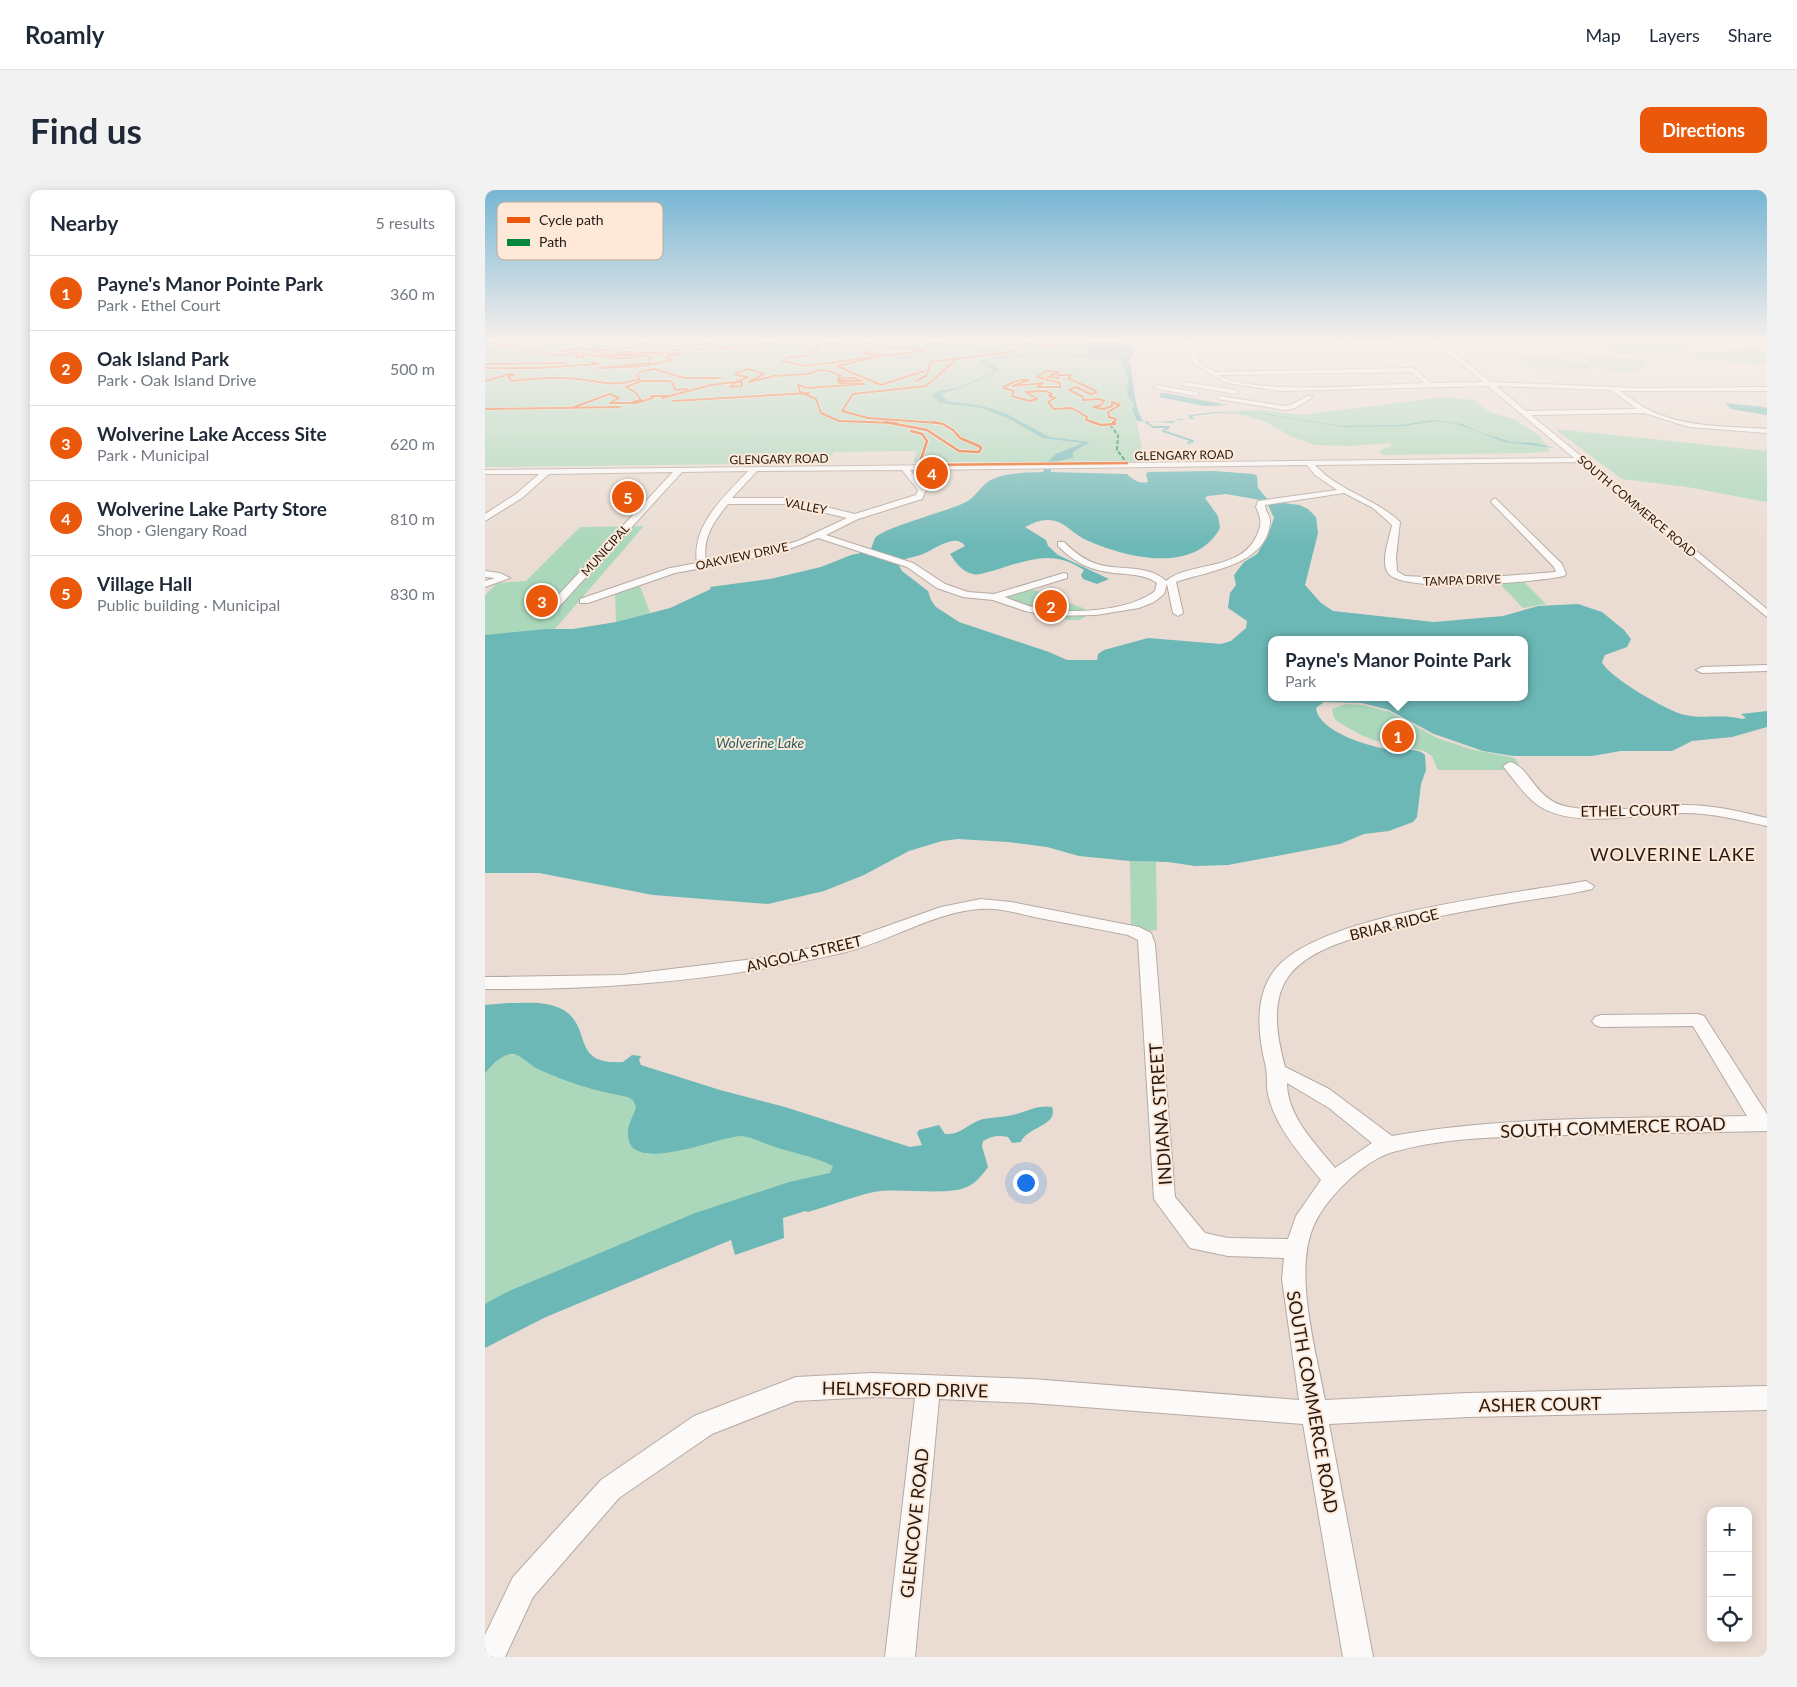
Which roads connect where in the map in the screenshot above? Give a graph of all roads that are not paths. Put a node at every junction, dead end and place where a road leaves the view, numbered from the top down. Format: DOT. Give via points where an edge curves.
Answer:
graph roads {
  1 [pos="1520,409"];
  2 [pos="1645,411"];
  3 [pos="1524,413"];
  4 [pos="1767,431"];
  5 [pos="1583,460"];
  6 [pos="1309,463"];
  7 [pos="905,467"];
  8 [pos="755,469"];
  9 [pos="680,470"];
  10 [pos="547,471"];
  11 [pos="485,472"];
  12 [pos="1344,491"];
  13 [pos="726,501"];
  14 [pos="1495,502"];
  15 [pos="855,517"];
  16 [pos="485,518"];
  17 [pos="817,535"];
  18 [pos="1061,544"];
  19 [pos="702,564"];
  20 [pos="485,574"];
  21 [pos="1064,576"];
  22 [pos="485,584"];
  23 [pos="1167,587"];
  24 [pos="1014,592"];
  25 [pos="995,597"];
  26 [pos="585,601"];
  27 [pos="1011,603"];
  28 [pos="552,608"];
  29 [pos="1178,614"];
  30 [pos="1767,614"];
  31 [pos="1767,668"];
  32 [pos="1702,670"];
  33 [pos="1510,766"];
  34 [pos="1767,822"];
  35 [pos="1587,886"];
  36 [pos="1145,937"];
  37 [pos="485,983"];
  38 [pos="1601,1021"];
  39 [pos="1277,1071"];
  40 [pos="1764,1123"];
  41 [pos="1388,1145"];
  42 [pos="1333,1180"];
  43 [pos="1296,1248"];
  44 [pos="928,1389"];
  45 [pos="1767,1398"];
  46 [pos="1314,1413"];
  47 [pos="490,1657"];
  48 [pos="900,1657"];
  49 [pos="1358,1657"];
  1 -- 3 [label="street, SOUTH COMMERCE ROAD"];
  2 -- 3 [label="street"];
  2 -- 4 [label="street" via="1685,423"];
  3 -- 5 [label="street, SOUTH COMMERCE ROAD"];
  5 -- 6 [label="street, GLENGARY ROAD"];
  5 -- 30 [label="street, SOUTH COMMERCE ROAD"];
  6 -- 7 [label="street, GLENGARY ROAD"];
  6 -- 12 [label="street, TAMPA DRIVE"];
  7 -- 8 [label="street, GLENGARY ROAD"];
  7 -- 15 [label="street, OAKVIEW DRIVE" via="922,490 919,497"];
  8 -- 9 [label="street, GLENGARY ROAD"];
  8 -- 13 [label="street"];
  9 -- 10 [label="street, GLENGARY ROAD"];
  9 -- 28 [label="street, MUNICIPAL"];
  10 -- 11 [label="street, GLENGARY ROAD"];
  10 -- 16 [label="street" via="519,496"];
  12 -- 14 [label="street, TAMPA DRIVE" via="1384,510 1397,524 1390,563 1399,578 1437,582 1561,574 1559,566"];
  12 -- 23 [label="street" via="1261,503 1266,523 1255,548 1223,565 1171,581"];
  13 -- 15 [label="street, VALLEY" via="788,500"];
  13 -- 19 [label="street" via="703,536 698,555"];
  15 -- 17 [label="street, OAKVIEW DRIVE"];
  17 -- 19 [label="street, OAKVIEW DRIVE" via="776,551"];
  17 -- 25 [label="street" via="915,568 953,592"];
  18 -- 23 [label="street" via="1088,565 1102,570 1154,576"];
  19 -- 26 [label="street, OAKVIEW DRIVE" via="662,573"];
  20 -- 22 [label="street" via="505,578"];
  21 -- 24 [label="street"];
  23 -- 27 [label="street" via="1160,596 1073,622"];
  23 -- 29 [label="street"];
  24 -- 25 [label="street"];
  24 -- 27 [label="street" via="1023,596"];
  25 -- 27 [label="street"];
  31 -- 32 [label="street"];
  33 -- 34 [label="street, ETHEL COURT" via="1537,798 1568,811 1699,809"];
  35 -- 39 [label="street, BRIAR RIDGE" via="1419,915 1361,929 1310,950 1286,967 1271,994 1267,1024 1269,1049"];
  36 -- 37 [label="street, ANGOLA STREET" via="1133,931 982,904 946,911 847,946 769,963 610,983"];
  36 -- 43 [label="street, INDIANA STREET" via="1165,1199 1198,1241 1229,1247"];
  38 -- 40 [label="street" via="1698,1020"];
  39 -- 41 [label="street" via="1300,1080 1343,1107"];
  39 -- 42 [label="street, BRIAR RIDGE" via="1277,1093 1290,1126"];
  40 -- 41 [label="street, SOUTH COMMERCE ROAD" via="1478,1131"];
  41 -- 42 [label="street, SOUTH COMMERCE ROAD"];
  42 -- 43 [label="street, SOUTH COMMERCE ROAD" via="1305,1222"];
  43 -- 46 [label="street, SOUTH COMMERCE ROAD" via="1293,1279"];
  44 -- 46 [label="street, HELMSFORD DRIVE" via="1032,1391"];
  44 -- 47 [label="street, HELMSFORD DRIVE" via="872,1385 796,1389 703,1425 610,1489 523,1587"];
  44 -- 48 [label="street, GLENCOVE ROAD"];
  45 -- 46 [label="street, ASHER COURT" via="1468,1405"];
  46 -- 49 [label="street, SOUTH COMMERCE ROAD"];
}
